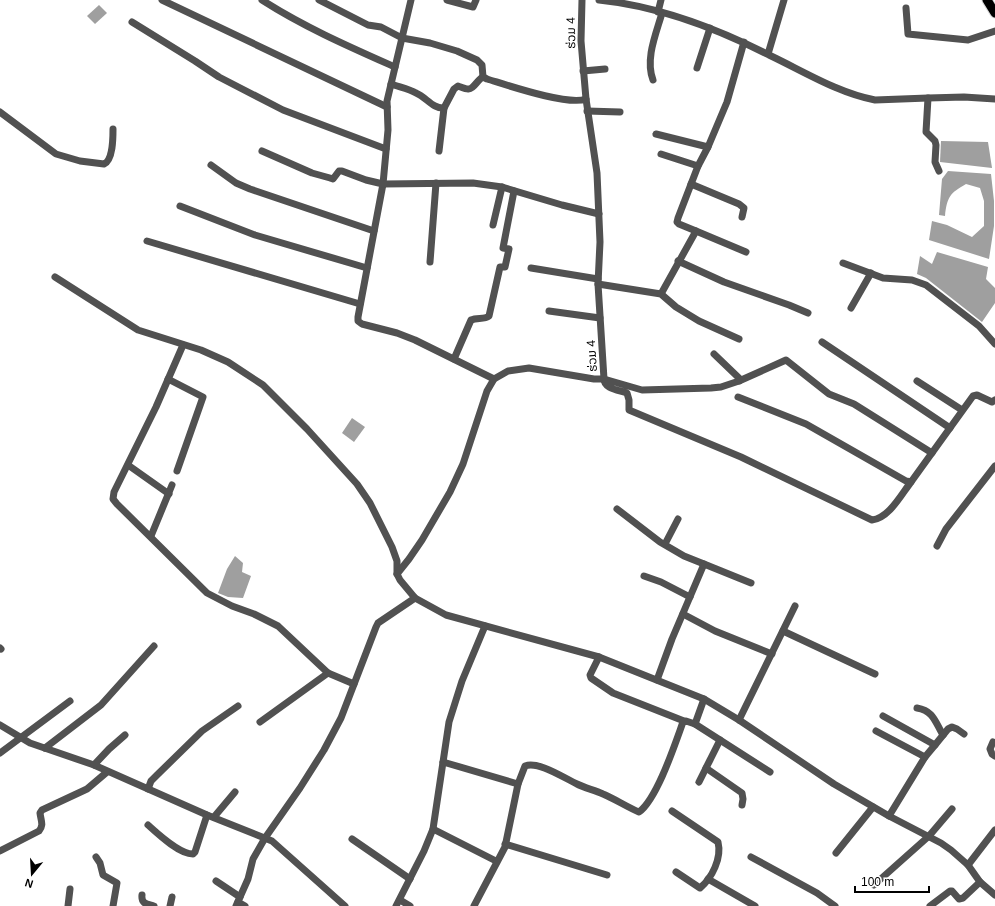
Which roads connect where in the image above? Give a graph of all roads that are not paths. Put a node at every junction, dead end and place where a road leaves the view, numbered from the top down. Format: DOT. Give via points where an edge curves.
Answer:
graph roads {
  1 [pos="162,0"];
  2 [pos="262,0"];
  3 [pos="320,0"];
  4 [pos="411,0"];
  5 [pos="447,0"];
  6 [pos="476,0"];
  7 [pos="582,0"];
  8 [pos="599,0"];
  9 [pos="661,0"];
  10 [pos="784,0"];
  11 [pos="987,0"];
  12 [pos="906,8"];
  13 [pos="660,12"];
  14 [pos="995,13"];
  15 [pos="132,22"];
  16 [pos="710,28"];
  17 [pos="995,31"];
  18 [pos="402,38"];
  19 [pos="744,42"];
  20 [pos="768,54"];
  21 [pos="395,67"];
  22 [pos="697,68"];
  23 [pos="605,69"];
  24 [pos="584,71"];
  25 [pos="483,77"];
  26 [pos="653,80"];
  27 [pos="391,84"];
  28 [pos="928,98"];
  29 [pos="586,99"];
  30 [pos="995,99"];
  31 [pos="387,107"];
  32 [pos="444,108"];
  33 [pos="587,111"];
  34 [pos="0,112"];
  35 [pos="620,112"];
  36 [pos="113,129"];
  37 [pos="656,134"];
  38 [pos="708,147"];
  39 [pos="386,149"];
  40 [pos="262,151"];
  41 [pos="439,151"];
  42 [pos="661,154"];
  43 [pos="211,165"];
  44 [pos="698,166"];
  45 [pos="939,170"];
  46 [pos="436,183"];
  47 [pos="383,184"];
  48 [pos="691,184"];
  49 [pos="502,187"];
  50 [pos="514,191"];
  51 [pos="180,206"];
  52 [pos="599,214"];
  53 [pos="742,217"];
  54 [pos="493,225"];
  55 [pos="374,231"];
  56 [pos="696,231"];
  57 [pos="148,241"];
  58 [pos="746,252"];
  59 [pos="678,261"];
  60 [pos="430,262"];
  61 [pos="843,263"];
  62 [pos="368,268"];
  63 [pos="531,268"];
  64 [pos="871,273"];
  65 [pos="55,277"];
  66 [pos="598,281"];
  67 [pos="661,294"];
  68 [pos="360,304"];
  69 [pos="851,308"];
  70 [pos="549,310"];
  71 [pos="808,313"];
  72 [pos="600,318"];
  73 [pos="739,339"];
  74 [pos="822,342"];
  75 [pos="995,344"];
  76 [pos="184,345"];
  77 [pos="714,354"];
  78 [pos="454,359"];
  79 [pos="168,379"];
  80 [pos="494,379"];
  81 [pos="604,379"];
  82 [pos="739,381"];
  83 [pos="917,381"];
  84 [pos="627,389"];
  85 [pos="738,397"];
  86 [pos="995,400"];
  87 [pos="962,410"];
  88 [pos="950,428"];
  89 [pos="932,453"];
  90 [pos="128,465"];
  91 [pos="995,466"];
  92 [pos="177,471"];
  93 [pos="911,482"];
  94 [pos="172,485"];
  95 [pos="169,494"];
  96 [pos="616,509"];
  97 [pos="678,519"];
  98 [pos="151,536"];
  99 [pos="665,544"];
  100 [pos="937,546"];
  101 [pos="704,564"];
  102 [pos="398,574"];
  103 [pos="644,576"];
  104 [pos="751,583"];
  105 [pos="690,597"];
  106 [pos="415,598"];
  107 [pos="795,606"];
  108 [pos="683,614"];
  109 [pos="484,626"];
  110 [pos="783,631"];
  111 [pos="154,646"];
  112 [pos="772,654"];
  113 [pos="600,657"];
  114 [pos="328,673"];
  115 [pos="875,674"];
  116 [pos="657,680"];
  117 [pos="354,684"];
  118 [pos="704,699"];
  119 [pos="70,701"];
  120 [pos="238,706"];
  121 [pos="917,708"];
  122 [pos="883,716"];
  123 [pos="684,720"];
  124 [pos="740,720"];
  125 [pos="260,722"];
  126 [pos="695,724"];
  127 [pos="0,726"];
  128 [pos="876,731"];
  129 [pos="964,734"];
  130 [pos="125,735"];
  131 [pos="943,735"];
  132 [pos="20,738"];
  133 [pos="720,740"];
  134 [pos="993,742"];
  135 [pos="935,745"];
  136 [pos="45,748"];
  137 [pos="0,753"];
  138 [pos="995,756"];
  139 [pos="925,757"];
  140 [pos="443,762"];
  141 [pos="94,765"];
  142 [pos="706,768"];
  143 [pos="107,772"];
  144 [pos="770,772"];
  145 [pos="700,782"];
  146 [pos="518,784"];
  147 [pos="148,789"];
  148 [pos="235,792"];
  149 [pos="742,805"];
  150 [pos="874,807"];
  151 [pos="952,809"];
  152 [pos="672,811"];
  153 [pos="210,816"];
  154 [pos="889,816"];
  155 [pos="148,825"];
  156 [pos="432,829"];
  157 [pos="995,830"];
  158 [pos="929,836"];
  159 [pos="265,838"];
  160 [pos="352,839"];
  161 [pos="506,844"];
  162 [pos="0,851"];
  163 [pos="836,854"];
  164 [pos="96,857"];
  165 [pos="751,857"];
  166 [pos="496,861"];
  167 [pos="968,865"];
  168 [pos="676,872"];
  169 [pos="608,875"];
  170 [pos="410,879"];
  171 [pos="708,880"];
  172 [pos="216,881"];
  173 [pos="980,882"];
  174 [pos="874,886"];
  175 [pos="70,890"];
  176 [pos="995,894"];
  177 [pos="142,895"];
  178 [pos="172,897"];
  179 [pos="238,902"];
  180 [pos="398,903"];
  181 [pos="68,906"];
  182 [pos="113,906"];
  183 [pos="154,906"];
  184 [pos="170,906"];
  185 [pos="245,906"];
  186 [pos="345,906"];
  187 [pos="410,906"];
  188 [pos="474,906"];
  189 [pos="755,906"];
  190 [pos="835,906"];
  191 [pos="930,906"];
  1 -- 31 [label="street"];
  2 -- 21 [label="street" via="314,29"];
  3 -- 18 [label="street" via="368,26 381,27"];
  4 -- 18 [label="street"];
  5 -- 6 [label="street" via="474,7"];
  7 -- 24 [label="street, ຮ່ວມ 4" via="581,41"];
  8 -- 13 [label="street"];
  9 -- 13 [label="street"];
  10 -- 20 [label="street"];
  11 -- 14 [label="main road"];
  12 -- 17 [label="street" via="908,34 968,40"];
  13 -- 16 [label="street"];
  13 -- 26 [label="street" via="652,49"];
  15 -- 39 [label="street" via="219,77 283,110"];
  16 -- 19 [label="street"];
  16 -- 22 [label="street"];
  18 -- 21 [label="street"];
  18 -- 25 [label="street" via="430,43 477,60 482,65"];
  19 -- 20 [label="street"];
  19 -- 38 [label="street" via="727,102"];
  20 -- 28 [label="street" via="820,80 866,98"];
  21 -- 27 [label="street"];
  23 -- 24 [label="street"];
  24 -- 29 [label="street, ຮ່ວມ 4"];
  25 -- 29 [label="street" via="548,96 581,101"];
  25 -- 32 [label="street" via="468,90 458,86 454,89"];
  27 -- 31 [label="street"];
  27 -- 32 [label="street" via="415,92 434,106"];
  28 -- 30 [label="street"];
  28 -- 45 [label="street" via="926,132 935,141 935,162"];
  29 -- 33 [label="street, ຮ່ວມ 4"];
  31 -- 39 [label="street"];
  32 -- 41 [label="street"];
  33 -- 35 [label="street"];
  33 -- 52 [label="street, ຮ່ວມ 4" via="598,173"];
  34 -- 36 [label="street" via="56,154 80,161 107,163 114,140"];
  37 -- 38 [label="street"];
  38 -- 44 [label="street"];
  39 -- 47 [label="street"];
  40 -- 47 [label="street" via="312,173 333,179 342,171"];
  42 -- 44 [label="street"];
  43 -- 55 [label="street" via="236,183 250,189"];
  44 -- 48 [label="street"];
  46 -- 47 [label="street"];
  46 -- 49 [label="street" via="473,183"];
  46 -- 60 [label="street"];
  47 -- 55 [label="street"];
  48 -- 53 [label="street" via="740,204 744,208"];
  48 -- 56 [label="street" via="677,222"];
  49 -- 50 [label="street"];
  49 -- 54 [label="street"];
  50 -- 52 [label="street"];
  50 -- 78 [label="street" via="503,248 510,249 506,267 500,267 489,316 471,320"];
  51 -- 62 [label="street" via="256,234"];
  52 -- 66 [label="street, ຮ່ວມ 4"];
  55 -- 62 [label="street"];
  56 -- 58 [label="street"];
  56 -- 59 [label="street"];
  57 -- 68 [label="street"];
  59 -- 67 [label="street"];
  59 -- 71 [label="street" via="724,282"];
  61 -- 64 [label="street"];
  62 -- 68 [label="street"];
  63 -- 66 [label="street"];
  64 -- 69 [label="street"];
  64 -- 75 [label="street" via="883,278 912,280 926,285 979,326"];
  65 -- 76 [label="street" via="138,330"];
  66 -- 67 [label="street"];
  66 -- 72 [label="street, ຮ່ວມ 4"];
  67 -- 73 [label="street" via="699,321"];
  68 -- 78 [label="street" via="358,321 362,324 415,340"];
  70 -- 72 [label="street"];
  72 -- 81 [label="street, ຮ່ວມ 4"];
  74 -- 88 [label="street"];
  76 -- 79 [label="street"];
  76 -- 102 [label="street" via="228,362 263,385 344,468 379,520 397,561"];
  77 -- 82 [label="street" via="739,378"];
  78 -- 80 [label="street"];
  79 -- 90 [label="street"];
  79 -- 92 [label="street" via="203,397"];
  80 -- 81 [label="street, ຮ່ວມ 4" via="508,371 529,368"];
  80 -- 102 [label="street" via="487,390 463,464 450,492 422,540"];
  81 -- 84 [label="street"];
  82 -- 84 [label="street" via="711,388"];
  82 -- 89 [label="street" via="786,360 829,394 854,404"];
  83 -- 87 [label="street"];
  84 -- 93 [label="street" via="629,410 741,457 872,520 884,515"];
  85 -- 93 [label="street" via="806,424"];
  86 -- 87 [label="street" via="990,402 975,395"];
  87 -- 88 [label="street"];
  88 -- 89 [label="street"];
  89 -- 93 [label="street"];
  90 -- 95 [label="street"];
  90 -- 98 [label="street" via="113,498"];
  91 -- 100 [label="street" via="946,529"];
  94 -- 95 [label="street"];
  95 -- 98 [label="street"];
  96 -- 99 [label="street"];
  97 -- 99 [label="street"];
  98 -- 114 [label="street" via="207,593 278,626"];
  99 -- 101 [label="street" via="684,556"];
  101 -- 104 [label="street"];
  101 -- 105 [label="street"];
  102 -- 106 [label="street" via="404,586"];
  103 -- 105 [label="street"];
  105 -- 108 [label="street"];
  106 -- 109 [label="street" via="446,615"];
  106 -- 117 [label="street" via="378,623"];
  107 -- 110 [label="street"];
  108 -- 112 [label="street" via="715,631"];
  108 -- 116 [label="street"];
  109 -- 113 [label="street"];
  109 -- 140 [label="street" via="448,722"];
  110 -- 112 [label="street"];
  110 -- 115 [label="street"];
  111 -- 136 [label="street" via="101,705"];
  112 -- 124 [label="street"];
  113 -- 116 [label="street"];
  113 -- 123 [label="street" via="590,675 591,678 613,693"];
  114 -- 117 [label="street"];
  114 -- 125 [label="street"];
  116 -- 118 [label="street"];
  117 -- 159 [label="street" via="341,718 324,750"];
  118 -- 124 [label="street"];
  118 -- 126 [label="street"];
  119 -- 132 [label="street"];
  120 -- 147 [label="street" via="202,731 156,775"];
  121 -- 131 [label="street" via="931,713"];
  122 -- 135 [label="street"];
  123 -- 126 [label="street"];
  123 -- 146 [label="street" via="663,775 641,811 529,764 525,766"];
  124 -- 150 [label="street" via="820,775"];
  126 -- 133 [label="street"];
  127 -- 132 [label="street"];
  128 -- 139 [label="street"];
  129 -- 131 [label="street" via="952,727"];
  130 -- 141 [label="street"];
  131 -- 135 [label="street"];
  132 -- 136 [label="street"];
  132 -- 137 [label="street"];
  133 -- 142 [label="street"];
  133 -- 144 [label="street"];
  134 -- 138 [label="street" via="990,749"];
  135 -- 139 [label="street"];
  136 -- 141 [label="street"];
  139 -- 154 [label="street"];
  140 -- 146 [label="street"];
  140 -- 156 [label="street"];
  141 -- 143 [label="street"];
  142 -- 145 [label="street"];
  142 -- 149 [label="street" via="742,793"];
  143 -- 147 [label="street"];
  143 -- 162 [label="street" via="87,789 42,810 40,813 43,823 39,831"];
  146 -- 161 [label="street"];
  147 -- 153 [label="street"];
  148 -- 153 [label="street"];
  150 -- 154 [label="street"];
  150 -- 163 [label="street"];
  151 -- 158 [label="street"];
  152 -- 171 [label="street" via="718,842 717,863"];
  153 -- 155 [label="street" via="193,854 188,854 168,842"];
  153 -- 159 [label="street"];
  154 -- 158 [label="street"];
  156 -- 166 [label="street"];
  156 -- 170 [label="street"];
  157 -- 167 [label="street"];
  158 -- 167 [label="street"];
  158 -- 174 [label="street"];
  159 -- 179 [label="street" via="253,859"];
  159 -- 186 [label="street" via="272,841"];
  160 -- 170 [label="street"];
  161 -- 166 [label="street"];
  161 -- 169 [label="street"];
  164 -- 182 [label="street" via="103,875 117,883"];
  165 -- 190 [label="street" via="817,893"];
  166 -- 188 [label="street"];
  167 -- 173 [label="street"];
  168 -- 171 [label="street" via="700,888"];
  170 -- 180 [label="street"];
  171 -- 189 [label="street"];
  172 -- 179 [label="street"];
  173 -- 176 [label="street"];
  173 -- 191 [label="street" via="963,898 960,899 950,891"];
  175 -- 181 [label="street"];
  177 -- 183 [label="street" via="143,902"];
  178 -- 184 [label="street"];
  179 -- 185 [label="street"];
  180 -- 187 [label="street"];
}
